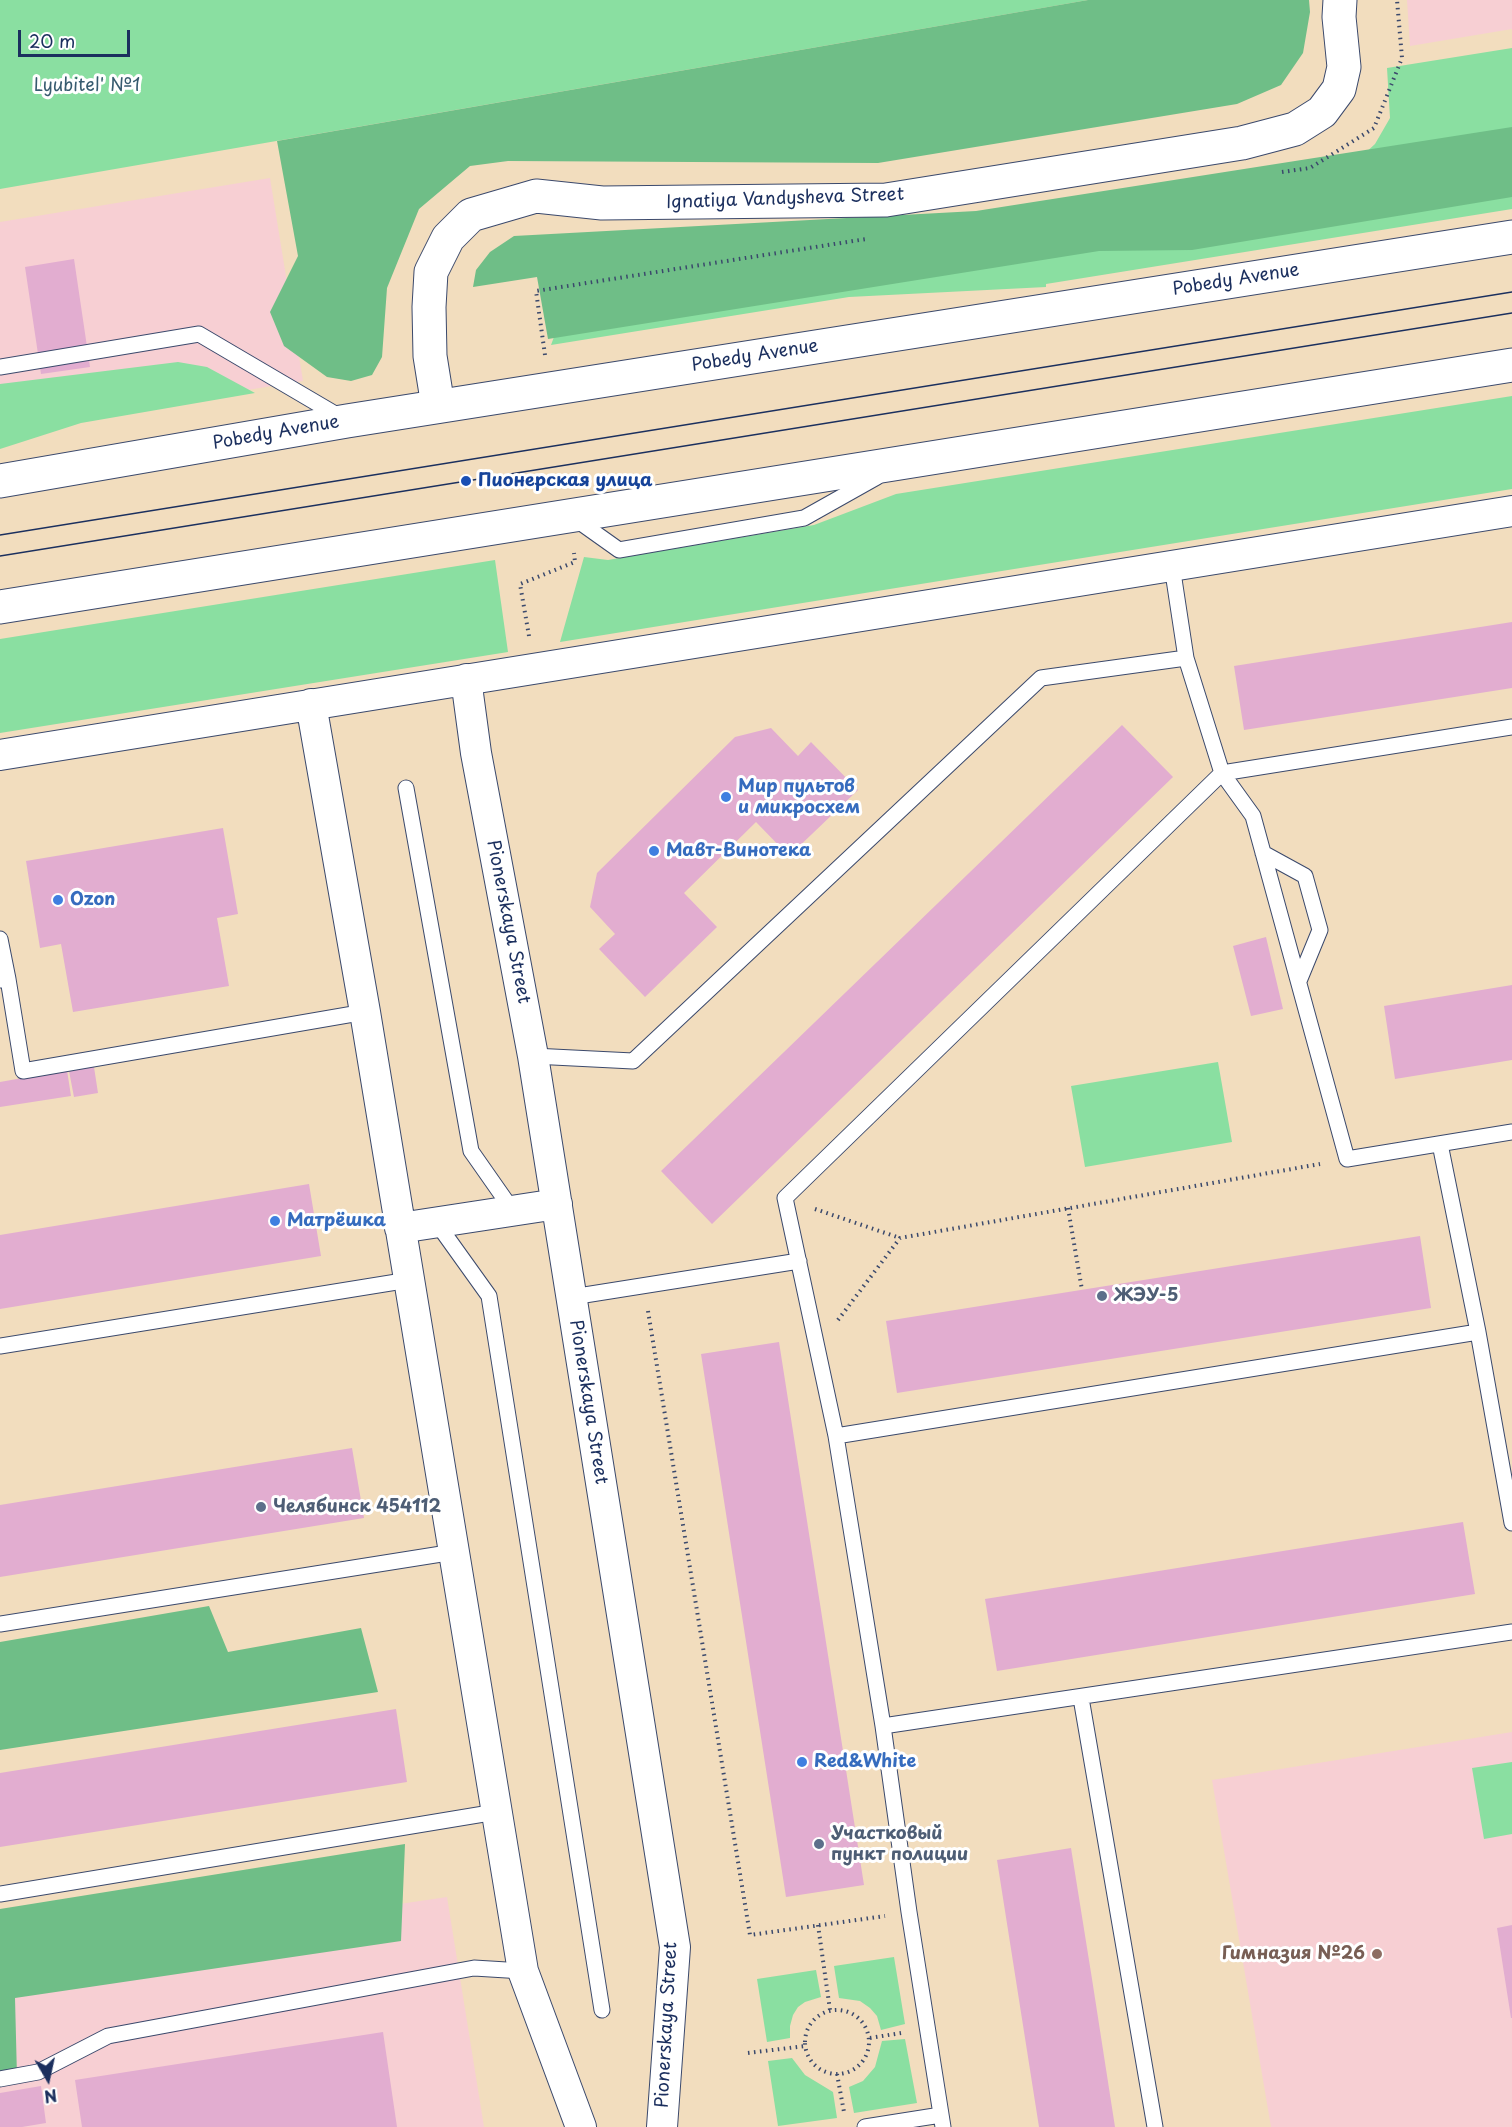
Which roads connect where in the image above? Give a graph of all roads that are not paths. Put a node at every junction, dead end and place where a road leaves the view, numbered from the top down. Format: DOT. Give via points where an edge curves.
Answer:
graph roads {
  1 [pos="1340,0"];
  2 [pos="1512,237"];
  3 [pos="1512,365"];
  4 [pos="0,367"];
  5 [pos="438,406"];
  6 [pos="347,421"];
  7 [pos="0,481"];
  8 [pos="1512,511"];
  9 [pos="1172,566"];
  10 [pos="0,608"];
  11 [pos="1186,658"];
  12 [pos="466,679"];
  13 [pos="311,704"];
  14 [pos="1512,727"];
  15 [pos="0,755"];
  16 [pos="1222,773"];
  17 [pos="406,788"];
  18 [pos="1263,853"];
  19 [pos="0,939"];
  20 [pos="4,979"];
  21 [pos="1299,981"];
  22 [pos="365,1012"];
  23 [pos="533,1056"];
  24 [pos="1512,1132"];
  25 [pos="1440,1144"];
  26 [pos="557,1204"];
  27 [pos="513,1211"];
  28 [pos="436,1222"];
  29 [pos="400,1227"];
  30 [pos="799,1261"];
  31 [pos="409,1280"];
  32 [pos="572,1297"];
  33 [pos="1478,1332"];
  34 [pos="0,1346"];
  35 [pos="836,1436"];
  36 [pos="1512,1523"];
  37 [pos="454,1552"];
  38 [pos="0,1624"];
  39 [pos="1512,1632"];
  40 [pos="1081,1698"];
  41 [pos="883,1726"];
  42 [pos="496,1812"];
  43 [pos="0,1894"];
  44 [pos="523,1971"];
  45 [pos="602,2010"];
  46 [pos="0,2079"];
  47 [pos="942,2121"];
  48 [pos="581,2127"];
  49 [pos="662,2127"];
  50 [pos="865,2127"];
  51 [pos="1155,2127"];
  1 -- 5 [label="main road, Ignatiya Vandysheva Street" via="1344,67 1339,89 1322,112 1295,129 1242,143 886,200 602,203 536,196 471,215 448,238 431,272 430,356"];
  2 -- 5 [label="main road, Pobedy Avenue"];
  3 -- 10 [label="main road"];
  4 -- 6 [label="lane" via="200,334"];
  5 -- 6 [label="main road, Pobedy Avenue"];
  6 -- 7 [label="main road, Pobedy Avenue"];
  8 -- 9 [label="street"];
  9 -- 11 [label="lane"];
  9 -- 12 [label="street"];
  11 -- 16 [label="lane"];
  11 -- 23 [label="lane" via="1041,678 633,1061"];
  12 -- 13 [label="street"];
  12 -- 23 [label="street, Pionerskaya Street" via="476,753"];
  13 -- 15 [label="street"];
  13 -- 22 [label="street"];
  14 -- 16 [label="lane"];
  16 -- 18 [label="lane" via="1253,816"];
  16 -- 30 [label="lane" via="785,1198"];
  17 -- 27 [label="lane" via="471,1151"];
  18 -- 21 [label="lane"];
  18 -- 21 [label="lane" via="1305,876 1320,930"];
  19 -- 20 [label="lane"];
  20 -- 22 [label="lane" via="23,1071"];
  21 -- 25 [label="lane" via="1347,1159"];
  22 -- 29 [label="street"];
  23 -- 26 [label="street, Pionerskaya Street"];
  24 -- 25 [label="lane"];
  25 -- 33 [label="lane"];
  26 -- 27 [label="street"];
  26 -- 32 [label="street, Pionerskaya Street"];
  27 -- 28 [label="street"];
  28 -- 29 [label="street"];
  28 -- 45 [label="lane" via="489,1296"];
  29 -- 31 [label="street"];
  30 -- 32 [label="lane"];
  30 -- 35 [label="lane"];
  31 -- 34 [label="lane"];
  31 -- 37 [label="street"];
  32 -- 49 [label="street, Pionerskaya Street" via="675,1947"];
  33 -- 35 [label="lane"];
  33 -- 36 [label="lane"];
  35 -- 41 [label="lane"];
  37 -- 38 [label="lane"];
  37 -- 42 [label="street"];
  39 -- 40 [label="lane"];
  40 -- 41 [label="lane"];
  40 -- 51 [label="lane"];
  41 -- 47 [label="lane"];
  42 -- 43 [label="lane"];
  42 -- 44 [label="street"];
  44 -- 46 [label="lane" via="474,1968 108,2036 38,2072"];
  44 -- 48 [label="street"];
  47 -- 50 [label="lane"];
}
